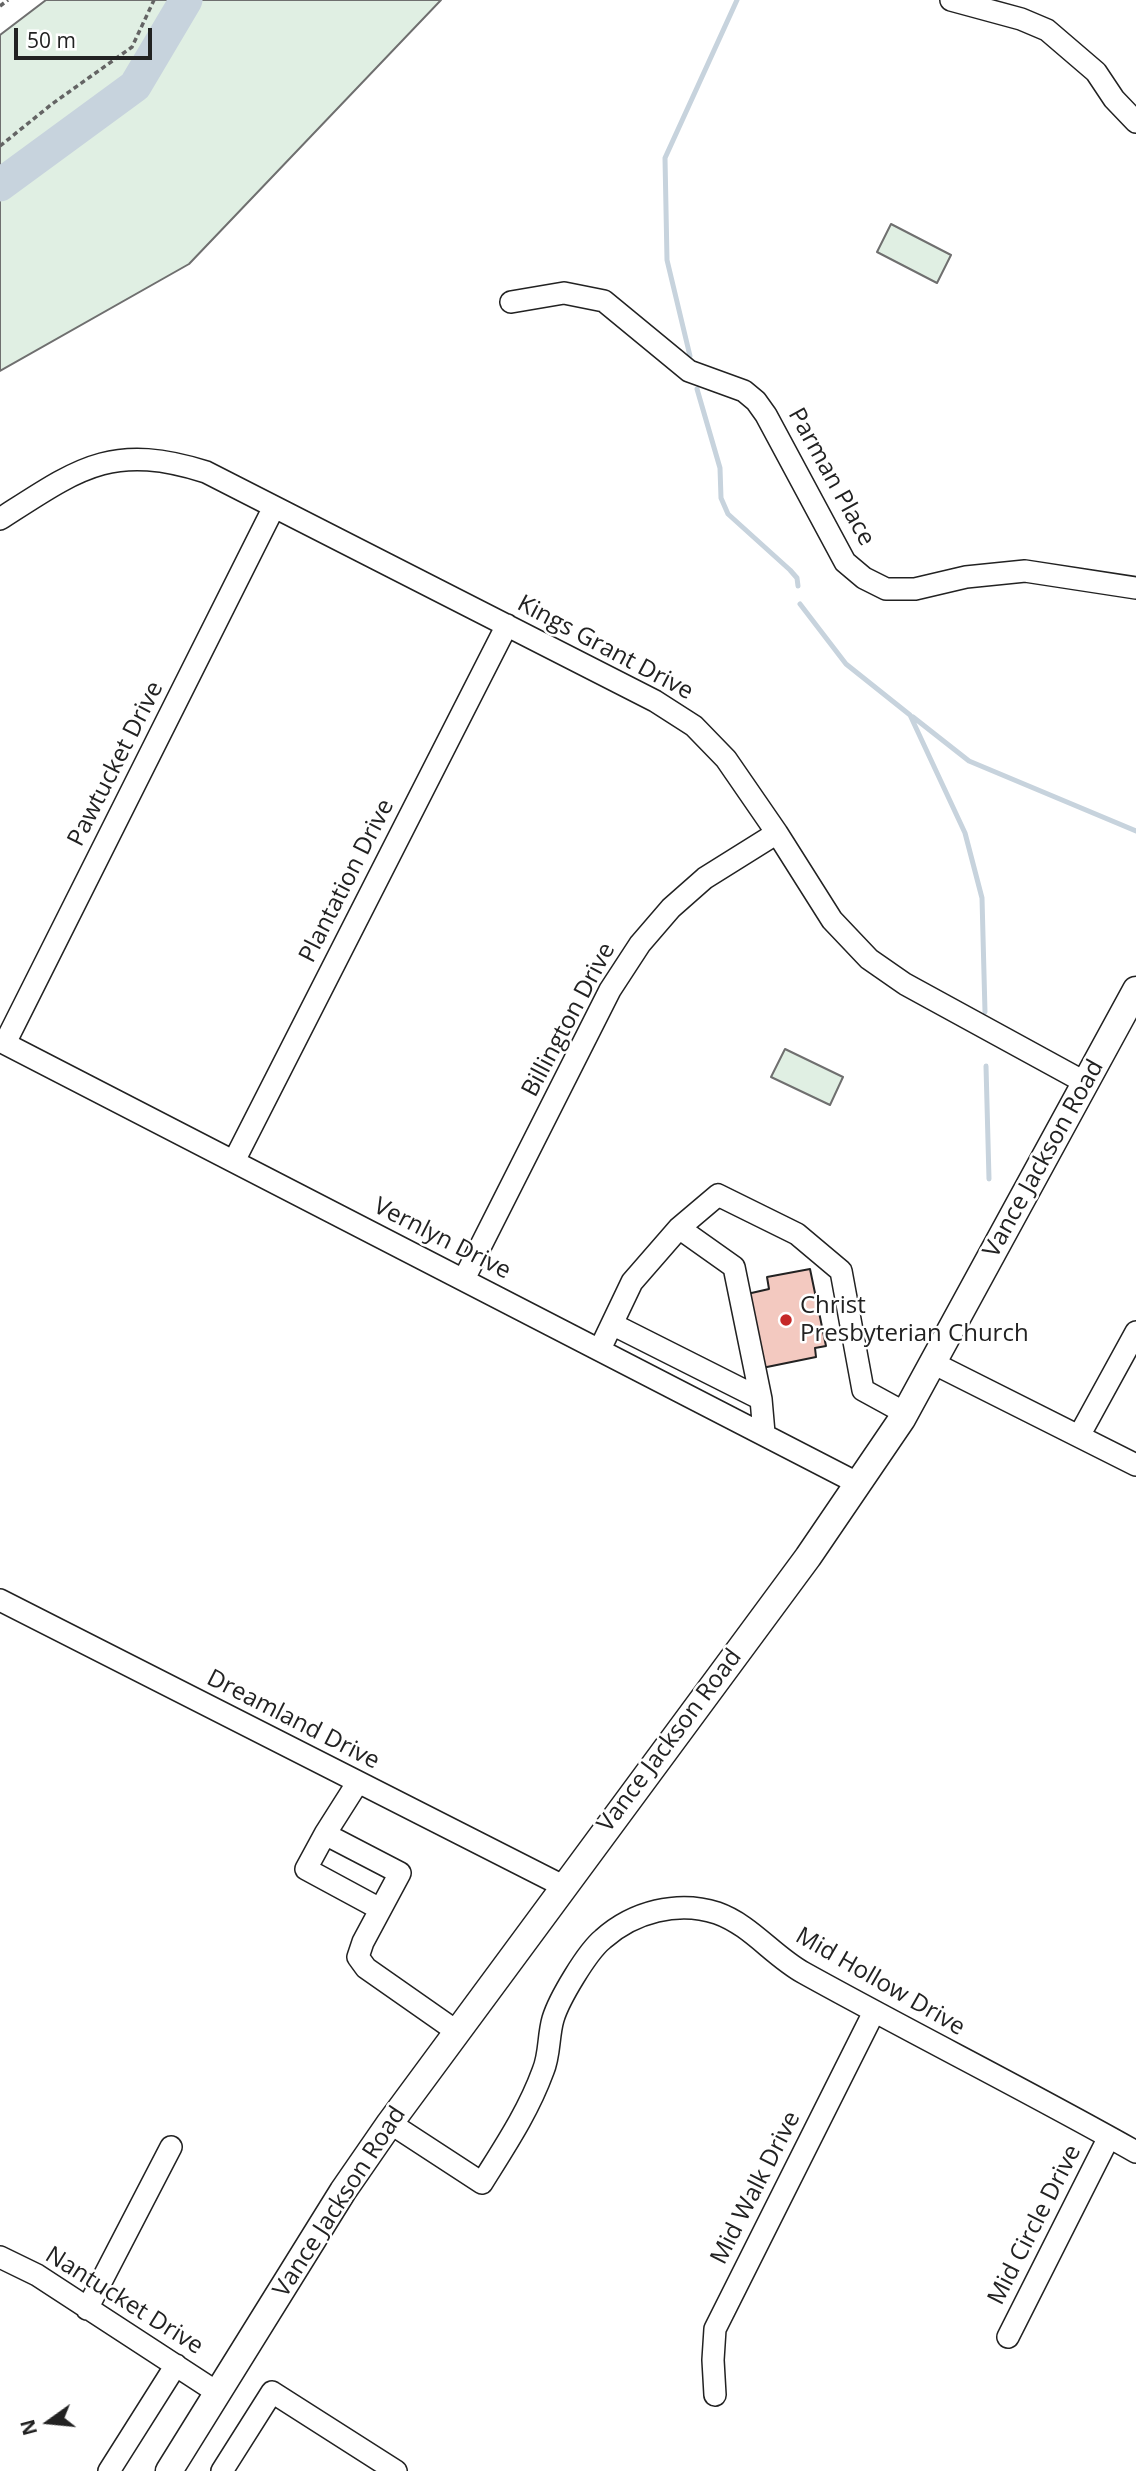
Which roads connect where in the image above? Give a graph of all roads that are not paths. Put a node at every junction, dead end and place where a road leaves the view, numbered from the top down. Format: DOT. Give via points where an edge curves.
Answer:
graph roads {
  1 [pos="951,0"];
  2 [pos="1136,122"];
  3 [pos="510,302"];
  4 [pos="274,507"];
  5 [pos="0,519"];
  6 [pos="1136,588"];
  7 [pos="507,625"];
  8 [pos="777,833"];
  9 [pos="1136,990"];
  10 [pos="2,1042"];
  11 [pos="1086,1083"];
  12 [pos="234,1161"];
  13 [pos="679,1228"];
  14 [pos="464,1279"];
  15 [pos="612,1324"];
  16 [pos="1136,1332"];
  17 [pos="600,1349"];
  18 [pos="933,1363"];
  19 [pos="720,1379"];
  20 [pos="761,1399"];
  21 [pos="710,1406"];
  22 [pos="905,1413"];
  23 [pos="764,1433"];
  24 [pos="1079,1436"];
  25 [pos="1136,1465"];
  26 [pos="859,1484"];
  27 [pos="0,1600"];
  28 [pos="358,1782"];
  29 [pos="325,1834"];
  30 [pos="563,1886"];
  31 [pos="380,1909"];
  32 [pos="874,2012"];
  33 [pos="456,2031"];
  34 [pos="390,2123"];
  35 [pos="1109,2137"];
  36 [pos="171,2147"];
  37 [pos="1136,2152"];
  38 [pos="0,2257"];
  39 [pos="87,2309"];
  40 [pos="1008,2337"];
  41 [pos="176,2365"];
  42 [pos="218,2393"];
  43 [pos="715,2395"];
  44 [pos="109,2471"];
  45 [pos="169,2471"];
  46 [pos="222,2471"];
  47 [pos="396,2471"];
  1 -- 2 [label="street" via="1047,30 1096,72"];
  3 -- 6 [label="street, Parman Place" via="564,293 604,301 689,371 744,391 766,415 845,562 886,589 915,589 966,577 1025,571"];
  4 -- 5 [label="street, Kings Grant Drive" via="206,472 174,462 132,459 75,473"];
  4 -- 7 [label="street, Kings Grant Drive"];
  4 -- 10 [label="street, Pawtucket Drive"];
  7 -- 8 [label="street, Kings Grant Drive" via="694,726 726,759"];
  7 -- 12 [label="street, Plantation Drive"];
  8 -- 11 [label="street, Kings Grant Drive" via="832,920 869,959 905,984"];
  8 -- 14 [label="street, Billington Drive" via="705,878 640,944 610,990"];
  9 -- 11 [label="main road, Vance Jackson Road"];
  10 -- 12 [label="street, Vernlyn Drive"];
  11 -- 18 [label="main road, Vance Jackson Road"];
  12 -- 14 [label="street, Vernlyn Drive"];
  13 -- 15 [label="street" via="632,1282"];
  13 -- 20 [label="street" via="734,1267"];
  13 -- 22 [label="street" via="718,1195 797,1234 841,1271 863,1390"];
  14 -- 17 [label="street, Vernlyn Drive"];
  15 -- 17 [label="street"];
  15 -- 19 [label="street"];
  16 -- 24 [label="street"];
  17 -- 21 [label="street, Vernlyn Drive"];
  18 -- 22 [label="main road, Vance Jackson Road"];
  18 -- 24 [label="street"];
  19 -- 20 [label="street"];
  19 -- 21 [label="street"];
  20 -- 23 [label="street"];
  21 -- 23 [label="street, Vernlyn Drive"];
  22 -- 26 [label="main road, Vance Jackson Road"];
  23 -- 26 [label="street, Vernlyn Drive"];
  24 -- 25 [label="street"];
  26 -- 30 [label="main road, Vance Jackson Road"];
  27 -- 28 [label="street, Dreamland Drive"];
  28 -- 29 [label="street"];
  28 -- 30 [label="street, Dreamland Drive"];
  29 -- 31 [label="street" via="306,1869"];
  29 -- 31 [label="street" via="400,1873"];
  30 -- 33 [label="main road, Vance Jackson Road"];
  31 -- 33 [label="street" via="358,1957 366,1968"];
  32 -- 34 [label="street, Mid Hollow Drive" via="793,1967 737,1922 715,1912 656,1910 626,1922 601,1940 565,1992 553,2020 545,2068 527,2111 482,2183"];
  32 -- 35 [label="street, Mid Hollow Drive"];
  32 -- 43 [label="street, Mid Walk Drive" via="715,2329"];
  33 -- 34 [label="main road, Vance Jackson Road"];
  34 -- 42 [label="main road, Vance Jackson Road"];
  35 -- 37 [label="street, Mid Hollow Drive"];
  35 -- 40 [label="street, Mid Circle Drive"];
  36 -- 39 [label="street"];
  38 -- 39 [label="street, Nantucket Drive"];
  39 -- 41 [label="street, Nantucket Drive"];
  41 -- 42 [label="street, Nantucket Drive"];
  41 -- 44 [label="street"];
  42 -- 45 [label="main road, Vance Jackson Road"];
  46 -- 47 [label="street" via="272,2392"];
}
